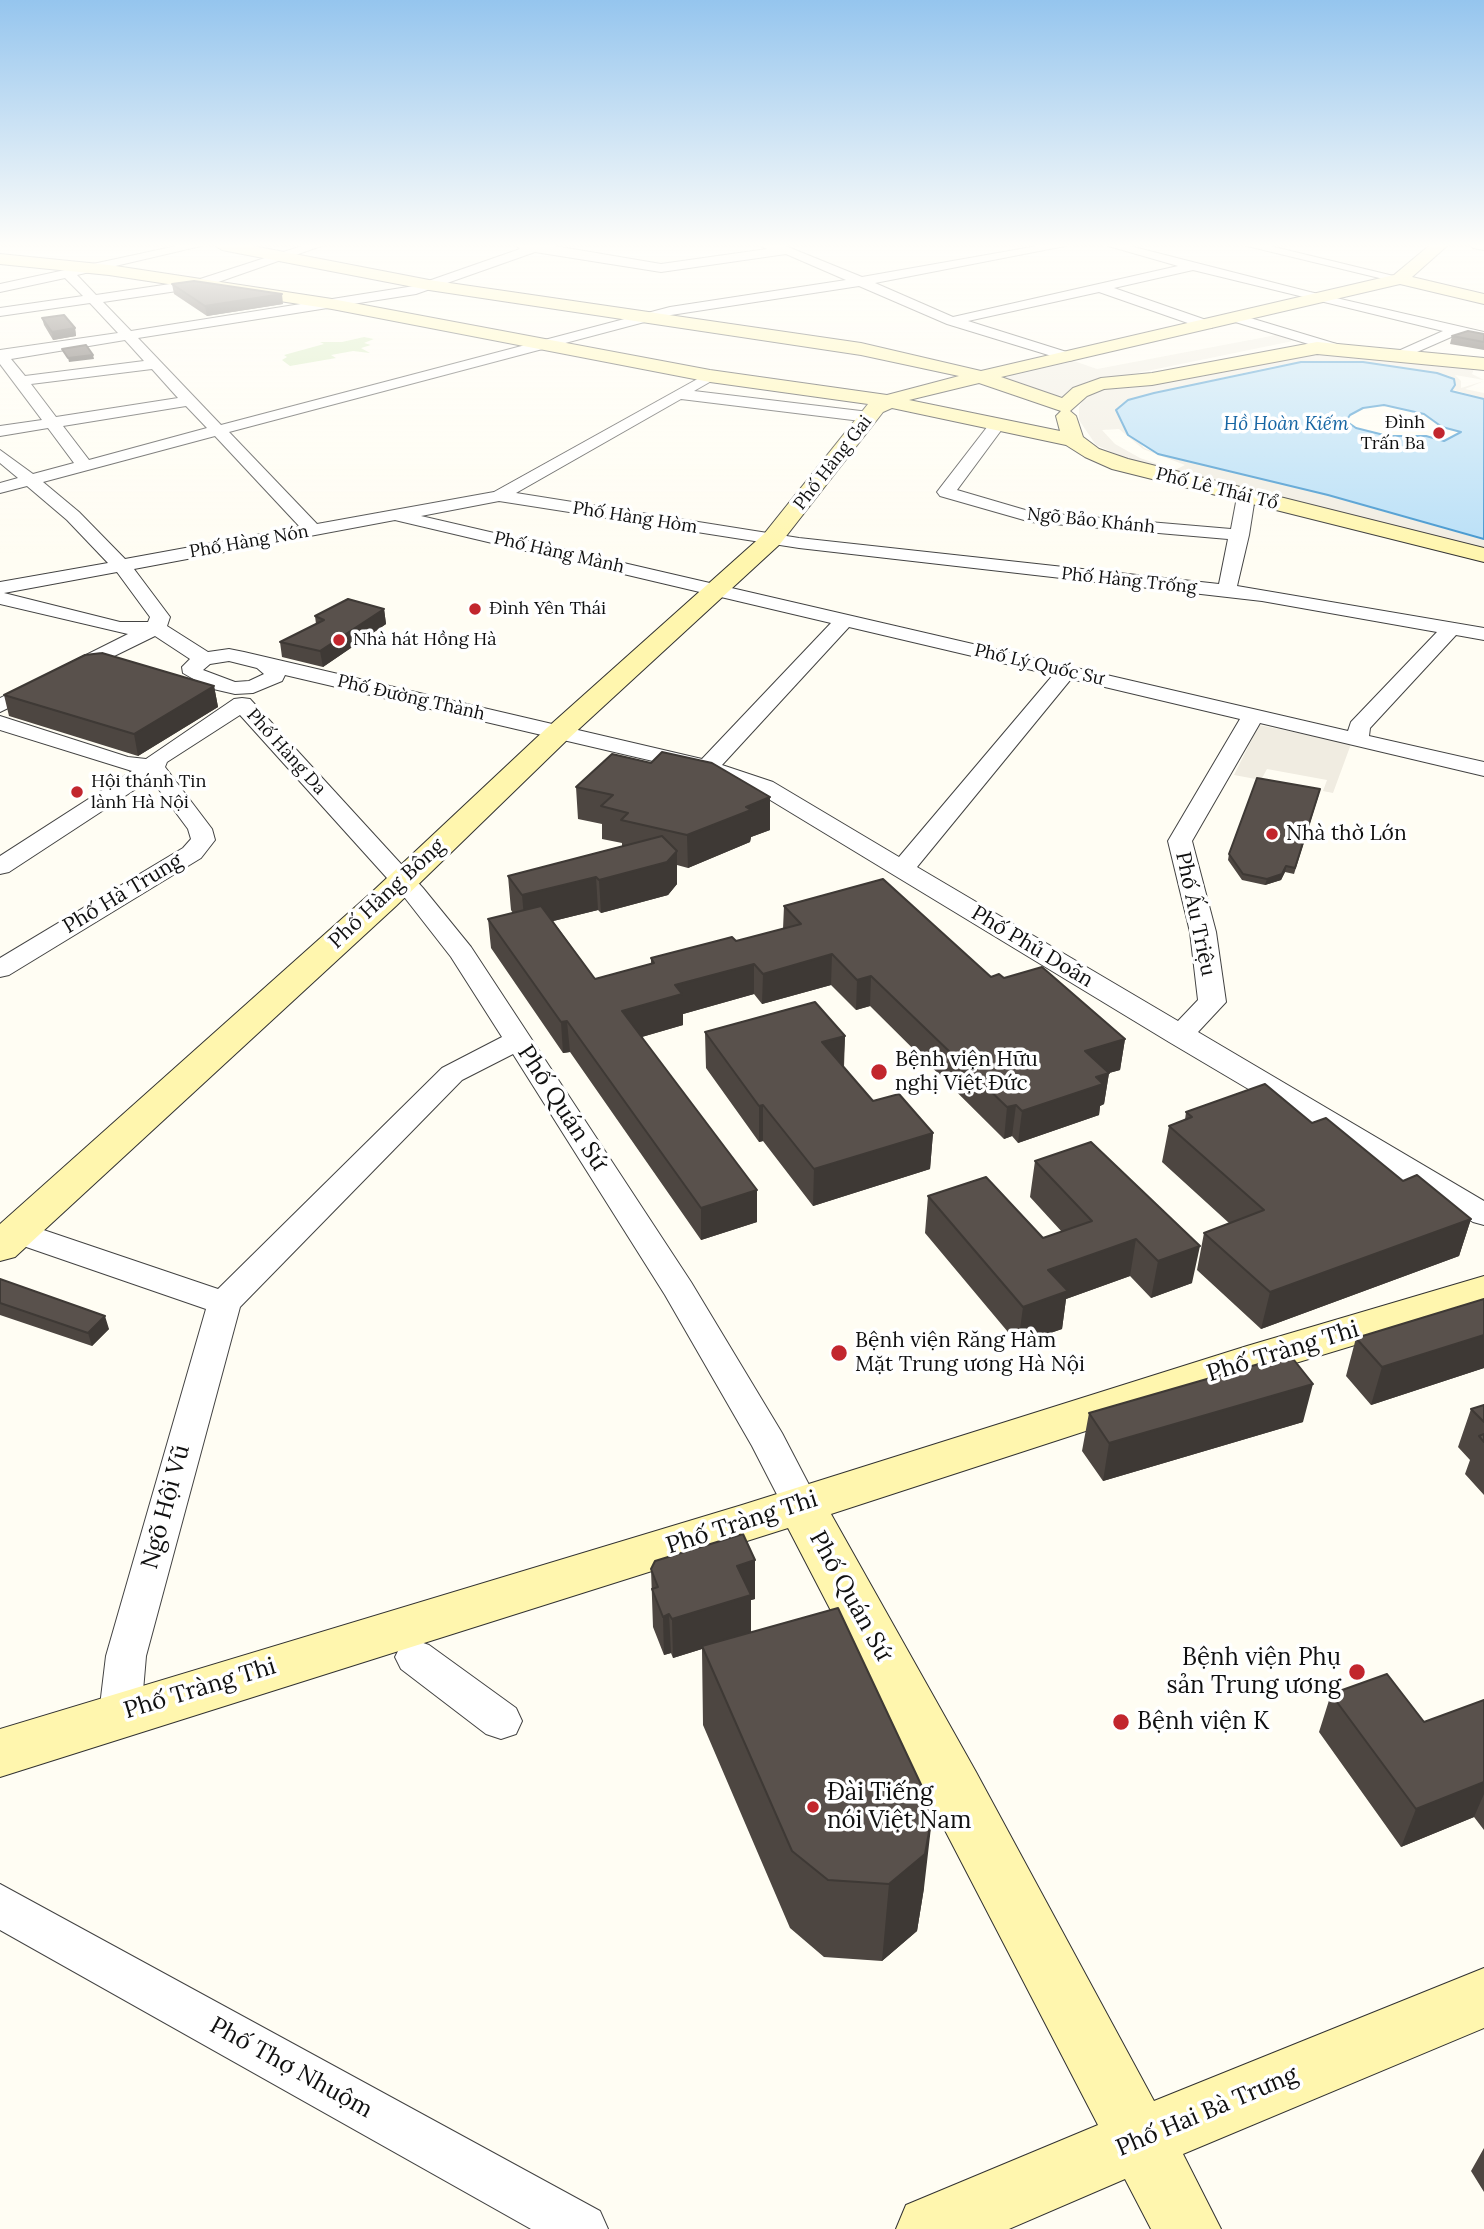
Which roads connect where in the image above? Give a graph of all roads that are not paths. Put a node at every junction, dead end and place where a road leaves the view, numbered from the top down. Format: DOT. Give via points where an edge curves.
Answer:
graph roads {
  1 [pos="49,349"];
  2 [pos="144,349"];
  3 [pos="533,349"];
  4 [pos="577,349"];
  5 [pos="861,349"];
  6 [pos="1042,349"];
  7 [pos="1103,349"];
  8 [pos="1318,349"];
  9 [pos="1345,349"];
  10 [pos="1414,349"];
  11 [pos="1401,355"];
  12 [pos="1,356"];
  13 [pos="1068,357"];
  14 [pos="158,364"];
  15 [pos="1484,364"];
  16 [pos="710,376"];
  17 [pos="983,377"];
  18 [pos="22,381"];
  19 [pos="679,394"];
  20 [pos="192,400"];
  21 [pos="887,401"];
  22 [pos="1065,406"];
  23 [pos="869,417"];
  24 [pos="52,423"];
  25 [pos="997,425"];
  26 [pos="0,431"];
  27 [pos="221,432"];
  28 [pos="1073,440"];
  29 [pos="0,455"];
  30 [pos="85,466"];
  31 [pos="29,481"];
  32 [pos="0,488"];
  33 [pos="499,496"];
  34 [pos="1246,497"];
  35 [pos="399,516"];
  36 [pos="314,531"];
  37 [pos="1240,534"];
  38 [pos="772,539"];
  39 [pos="1484,555"];
  40 [pos="119,565"];
  41 [pos="0,588"];
  42 [pos="720,589"];
  43 [pos="1227,591"];
  44 [pos="0,598"];
  45 [pos="846,619"];
  46 [pos="156,628"];
  47 [pos="1452,628"];
  48 [pos="1484,634"];
  49 [pos="204,659"];
  50 [pos="264,664"];
  51 [pos="1066,672"];
  52 [pos="0,706"];
  53 [pos="1254,714"];
  54 [pos="0,723"];
  55 [pos="558,733"];
  56 [pos="1358,738"];
  57 [pos="153,767"];
  58 [pos="707,767"];
  59 [pos="1484,769"];
  60 [pos="0,867"];
  61 [pos="903,868"];
  62 [pos="404,882"];
  63 [pos="0,969"];
  64 [pos="1180,1036"];
  65 [pos="518,1040"];
  66 [pos="1484,1215"];
  67 [pos="9,1240"];
  68 [pos="1484,1291"];
  69 [pos="224,1303"];
  70 [pos="800,1504"];
  71 [pos="415,1657"];
  72 [pos="120,1714"];
  73 [pos="500,1721"];
  74 [pos="0,1753"];
  75 [pos="0,1906"];
  76 [pos="1484,1998"];
  77 [pos="1140,2141"];
  78 [pos="582,2229"];
  79 [pos="930,2229"];
  80 [pos="1187,2229"];
  1 -- 12 [label="street"];
  2 -- 14 [label="street"];
  3 -- 27 [label="street"];
  4 -- 16 [label="street, Phố Lê Thái Tổ"];
  5 -- 17 [label="street"];
  6 -- 13 [label="street"];
  7 -- 13 [label="street, Phố Hàng Gai"];
  8 -- 22 [label="street" via="1101,384 1080,392"];
  9 -- 11 [label="street"];
  10 -- 11 [label="street"];
  11 -- 15 [label="street"];
  12 -- 18 [label="street"];
  13 -- 17 [label="street, Phố Hàng Gai"];
  14 -- 18 [label="street"];
  14 -- 20 [label="street"];
  16 -- 19 [label="street"];
  16 -- 21 [label="street, Phố Lê Thái Tổ"];
  17 -- 21 [label="street, Phố Hàng Gai"];
  17 -- 22 [label="street"];
  18 -- 24 [label="street"];
  19 -- 23 [label="street"];
  19 -- 33 [label="street"];
  20 -- 24 [label="street" via="132,403"];
  20 -- 27 [label="street"];
  21 -- 23 [label="street, Phố Hàng Gai"];
  21 -- 25 [label="street, Phố Lê Thái Tổ"];
  22 -- 28 [label="street"];
  23 -- 38 [label="street, Phố Hàng Gai"];
  24 -- 26 [label="street"];
  24 -- 30 [label="street"];
  25 -- 28 [label="street, Phố Lê Thái Tổ"];
  25 -- 37 [label="street, Ngõ Bảo Khánh" via="946,492 1031,517"];
  27 -- 30 [label="street"];
  27 -- 36 [label="street"];
  28 -- 34 [label="street, Phố Lê Thái Tổ" via="1120,464"];
  29 -- 31 [label="street"];
  30 -- 31 [label="street"];
  31 -- 32 [label="street"];
  31 -- 40 [label="street" via="73,516"];
  33 -- 35 [label="street, Phố Hàng Nón"];
  33 -- 38 [label="street, Phố Hàng Hòm"];
  34 -- 37 [label="street"];
  34 -- 39 [label="street, Phố Lê Thái Tổ"];
  35 -- 36 [label="street, Phố Hàng Nón"];
  35 -- 42 [label="street, Phố Hàng Mành"];
  36 -- 40 [label="street, Phố Hàng Nón"];
  37 -- 43 [label="street"];
  38 -- 42 [label="street, Phố Hàng Bông"];
  38 -- 43 [label="street, Phố Hàng Trống"];
  40 -- 41 [label="street, Phố Hàng Nón"];
  40 -- 46 [label="street" via="160,617"];
  42 -- 45 [label="street, Phố Lý Quốc Sư"];
  42 -- 55 [label="street, Phố Hàng Bông"];
  43 -- 47 [label="street, Phố Hàng Trống"];
  44 -- 46 [label="street" via="120,628"];
  45 -- 51 [label="street, Phố Lý Quốc Sư"];
  45 -- 58 [label="street"];
  46 -- 49 [label="street"];
  46 -- 52 [label="street"];
  47 -- 48 [label="street, Phố Hàng Trống"];
  47 -- 56 [label="street" via="1359,727"];
  49 -- 50 [label="street, Phố Đường Thành" via="229,655"];
  49 -- 50 [label="street" via="192,667 193,673 235,688 253,687 275,677"];
  50 -- 55 [label="street, Phố Đường Thành"];
  51 -- 53 [label="street, Phố Lý Quốc Sư"];
  51 -- 61 [label="street"];
  53 -- 56 [label="street, Phố Lý Quốc Sư"];
  53 -- 64 [label="street, Phố Ấu Triệu" via="1180,841 1203,932 1212,1002"];
  54 -- 57 [label="street" via="125,764"];
  55 -- 58 [label="street, Phố Phủ Doãn"];
  55 -- 62 [label="street, Phố Hàng Bông"];
  56 -- 59 [label="street, Phố Lý Quốc Sư"];
  57 -- 60 [label="street, Phố Hàng Da"];
  57 -- 62 [label="street, Phố Hàng Da" via="157,759 243,704"];
  57 -- 63 [label="street, Phố Hà Trung" via="200,829 203,840 192,853"];
  58 -- 61 [label="street, Phố Phủ Doãn" via="765,787"];
  61 -- 64 [label="street, Phố Phủ Doãn"];
  62 -- 65 [label="street, Phố Quán Sứ" via="462,953"];
  62 -- 67 [label="street, Phố Hàng Bông"];
  64 -- 66 [label="street, Phố Phủ Doãn" via="1289,1096"];
  65 -- 69 [label="street, Ngõ Hội Vũ" via="452,1074"];
  65 -- 70 [label="street, Phố Quán Sứ" via="679,1290"];
  67 -- 69 [label="street"];
  68 -- 70 [label="street, Phố Tràng Thi"];
  69 -- 72 [label="street, Ngõ Hội Vũ" via="126,1656"];
  70 -- 72 [label="street, Phố Tràng Thi"];
  70 -- 77 [label="street, Phố Quán Sứ"];
  71 -- 73 [label="street"];
  72 -- 74 [label="street, Phố Tràng Thi"];
  75 -- 78 [label="street, Phố Thợ Nhuộm"];
  76 -- 77 [label="street, Phố Hai Bà Trưng"];
  77 -- 79 [label="street, Phố Hai Bà Trưng"];
  77 -- 80 [label="street, Phố Quán Sứ"];
}
